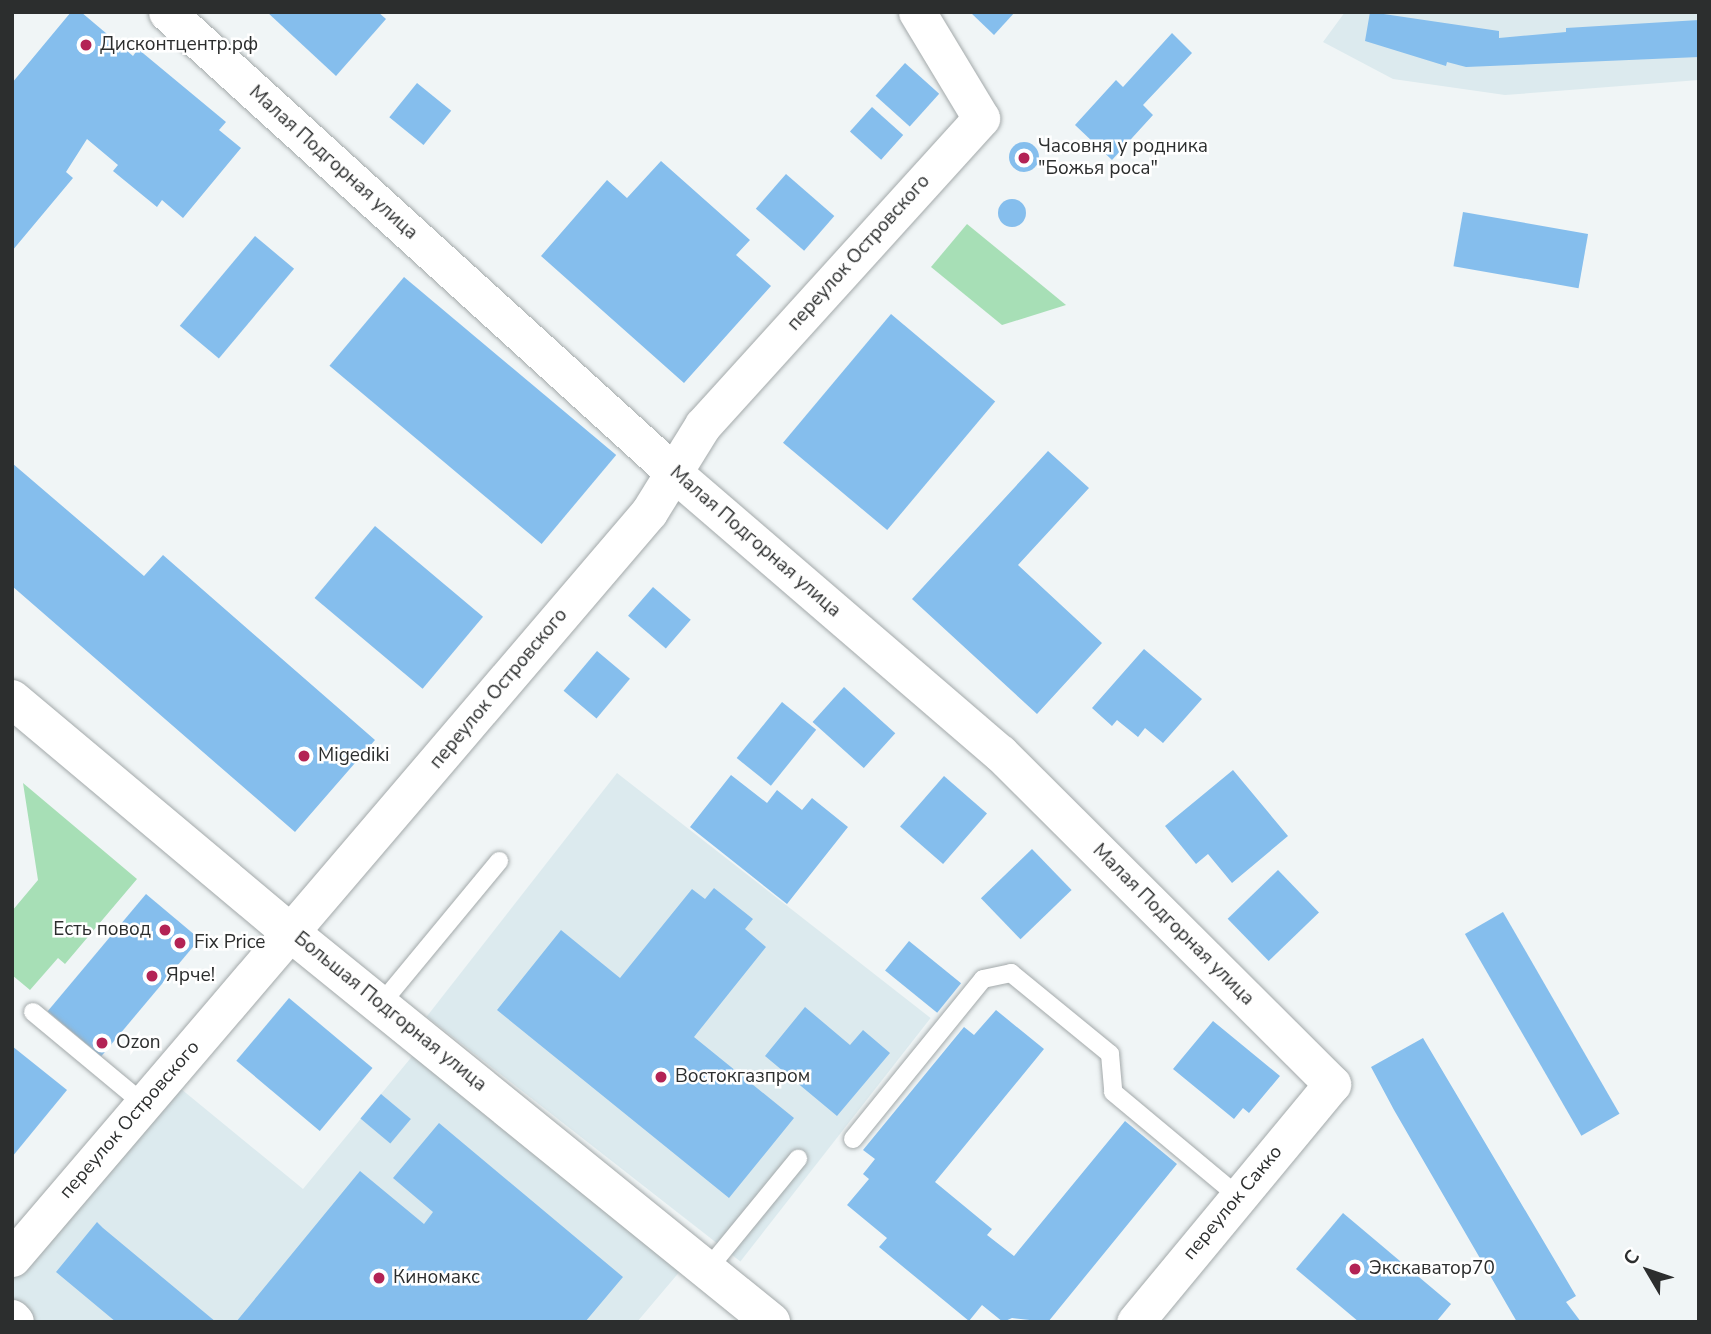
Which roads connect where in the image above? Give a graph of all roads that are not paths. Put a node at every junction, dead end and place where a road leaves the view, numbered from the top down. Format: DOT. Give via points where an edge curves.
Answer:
graph roads {
  1 [pos="167,12"];
  2 [pos="917,12"];
  3 [pos="673,472"];
  4 [pos="12,699"];
  5 [pos="499,861"];
  6 [pos="291,933"];
  7 [pos="380,1005"];
  8 [pos="33,1012"];
  9 [pos="1332,1084"];
  10 [pos="144,1104"];
  11 [pos="853,1139"];
  12 [pos="798,1159"];
  13 [pos="1238,1196"];
  14 [pos="12,1258"];
  15 [pos="707,1270"];
  16 [pos="771,1322"];
  17 [pos="1135,1322"];
  1 -- 3 [label="street, Малая Подгорная улица"];
  2 -- 3 [label="street, переулок Островского" via="981,118 703,425"];
  3 -- 6 [label="street, переулок Островского" via="649,512"];
  3 -- 9 [label="street, Малая Подгорная улица" via="1000,753"];
  4 -- 6 [label="street, Большая Подгорная улица"];
  5 -- 7 [label="lane"];
  6 -- 7 [label="street, Большая Подгорная улица"];
  6 -- 10 [label="street, переулок Островского"];
  7 -- 15 [label="street, Большая Подгорная улица"];
  8 -- 10 [label="lane"];
  9 -- 13 [label="street, переулок Сакко"];
  10 -- 14 [label="street, переулок Островского"];
  11 -- 13 [label="lane" via="983,979 1011,973 1110,1054 1114,1092"];
  12 -- 15 [label="lane"];
  13 -- 17 [label="street, переулок Сакко"];
  15 -- 16 [label="street, Большая Подгорная улица"];
}
